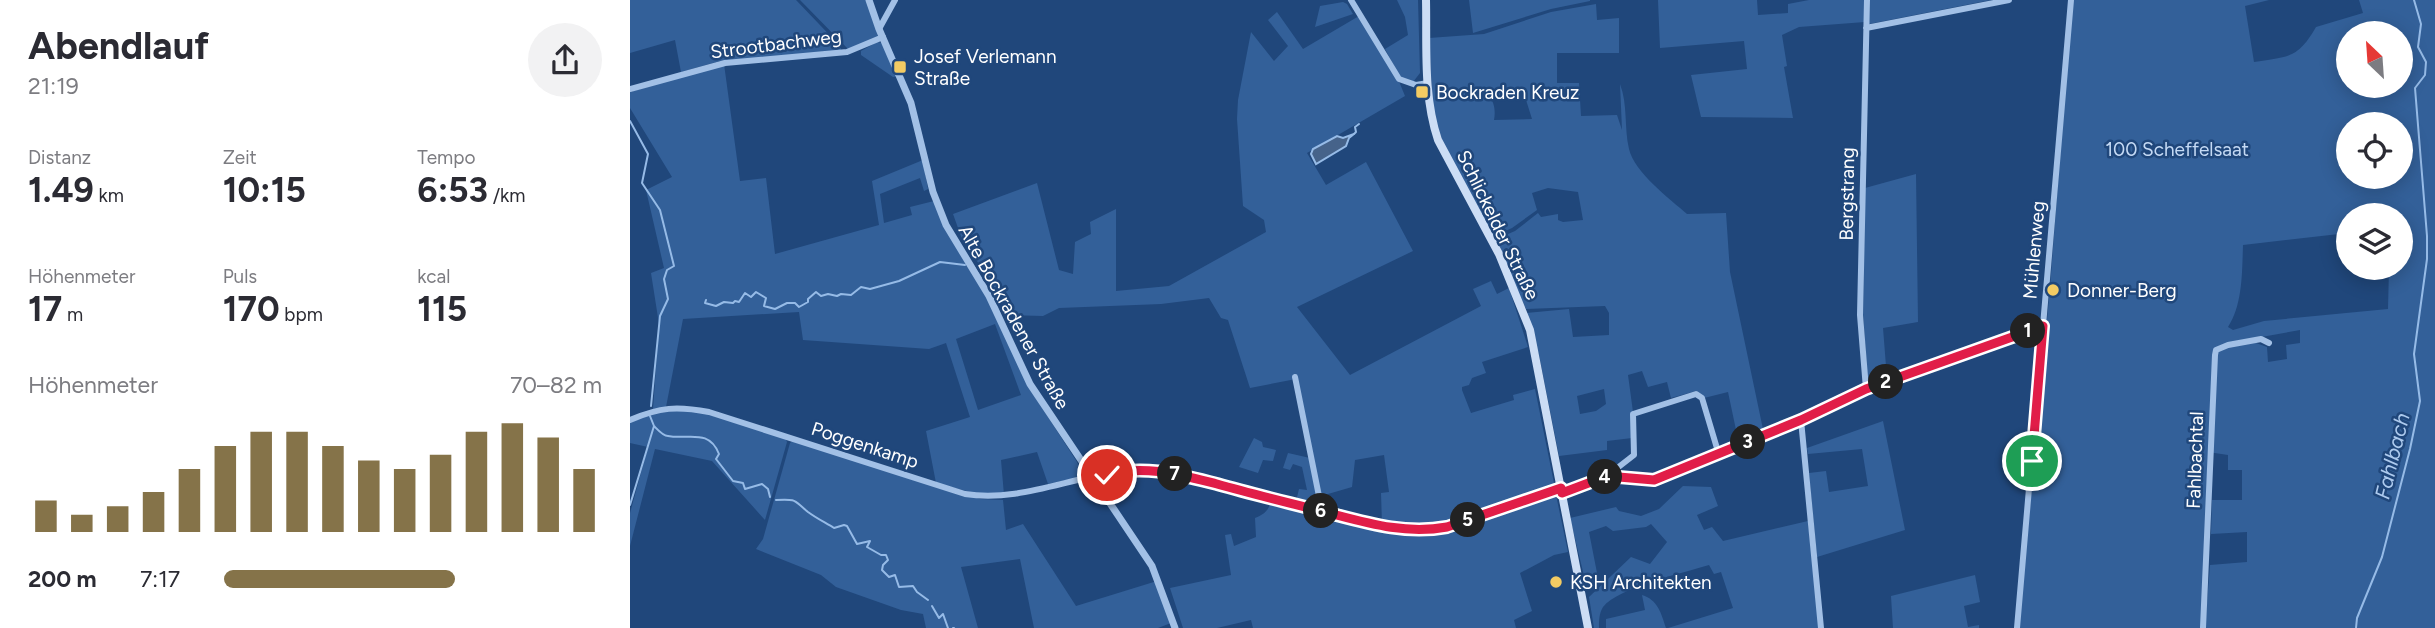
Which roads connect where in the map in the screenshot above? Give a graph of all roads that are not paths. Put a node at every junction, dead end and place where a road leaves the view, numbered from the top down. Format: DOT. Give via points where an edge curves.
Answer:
graph roads {
  1 [pos="869,0"];
  2 [pos="895,0"];
  3 [pos="1351,0"];
  4 [pos="1426,0"];
  5 [pos="1867,0"];
  6 [pos="2009,0"];
  7 [pos="2071,0"];
  8 [pos="1867,28"];
  9 [pos="881,33"];
  10 [pos="1428,83"];
  11 [pos="630,89"];
  12 [pos="2043,326"];
  13 [pos="2269,343"];
  14 [pos="1295,377"];
  15 [pos="1866,389"];
  16 [pos="630,420"];
  17 [pos="1801,420"];
  18 [pos="1719,455"];
  19 [pos="1607,476"];
  20 [pos="1093,479"];
  21 [pos="1562,491"];
  22 [pos="1322,511"];
  23 [pos="1175,628"];
  24 [pos="1588,628"];
  25 [pos="1821,628"];
  26 [pos="2017,628"];
  27 [pos="2203,628"];
  1 -- 9 [label="street, Alte Bockradener Straße"];
  2 -- 9 [label="street"];
  3 -- 10 [label="street" via="1399,79 1416,85"];
  4 -- 10 [label="main road, Schlickelder Straße"];
  5 -- 8 [label="street, Bergstrang"];
  6 -- 8 [label="street"];
  7 -- 12 [label="street, Mühlenweg"];
  8 -- 15 [label="street, Bergstrang" via="1860,315"];
  9 -- 11 [label="street, Strootbachweg" via="847,52 725,63"];
  9 -- 20 [label="street, Alte Bockradener Straße" via="911,103 946,225 989,296 1030,384"];
  10 -- 21 [label="main road, Schlickelder Straße" via="1438,141 1523,309"];
  12 -- 15 [label="street"];
  12 -- 26 [label="street, Mühlenweg"];
  13 -- 27 [label="street, Fahlbachtal" via="2262,339 2216,350"];
  14 -- 22 [label="street"];
  15 -- 17 [label="street"];
  16 -- 20 [label="street, Poggenkamp" via="678,407 709,412 982,497 1005,497"];
  17 -- 18 [label="street"];
  17 -- 25 [label="street"];
  18 -- 19 [label="street" via="1654,480"];
  18 -- 19 [label="street" via="1702,398 1696,394 1633,414 1634,454"];
  19 -- 21 [label="street, Poggenkamp"];
  20 -- 22 [label="street, Poggenkamp" via="1145,470"];
  20 -- 23 [label="street, Alte Bockradener Straße" via="1152,566"];
  21 -- 22 [label="street, Poggenkamp" via="1428,531 1374,526"];
  21 -- 24 [label="main road, Schlickelder Straße"];
}
